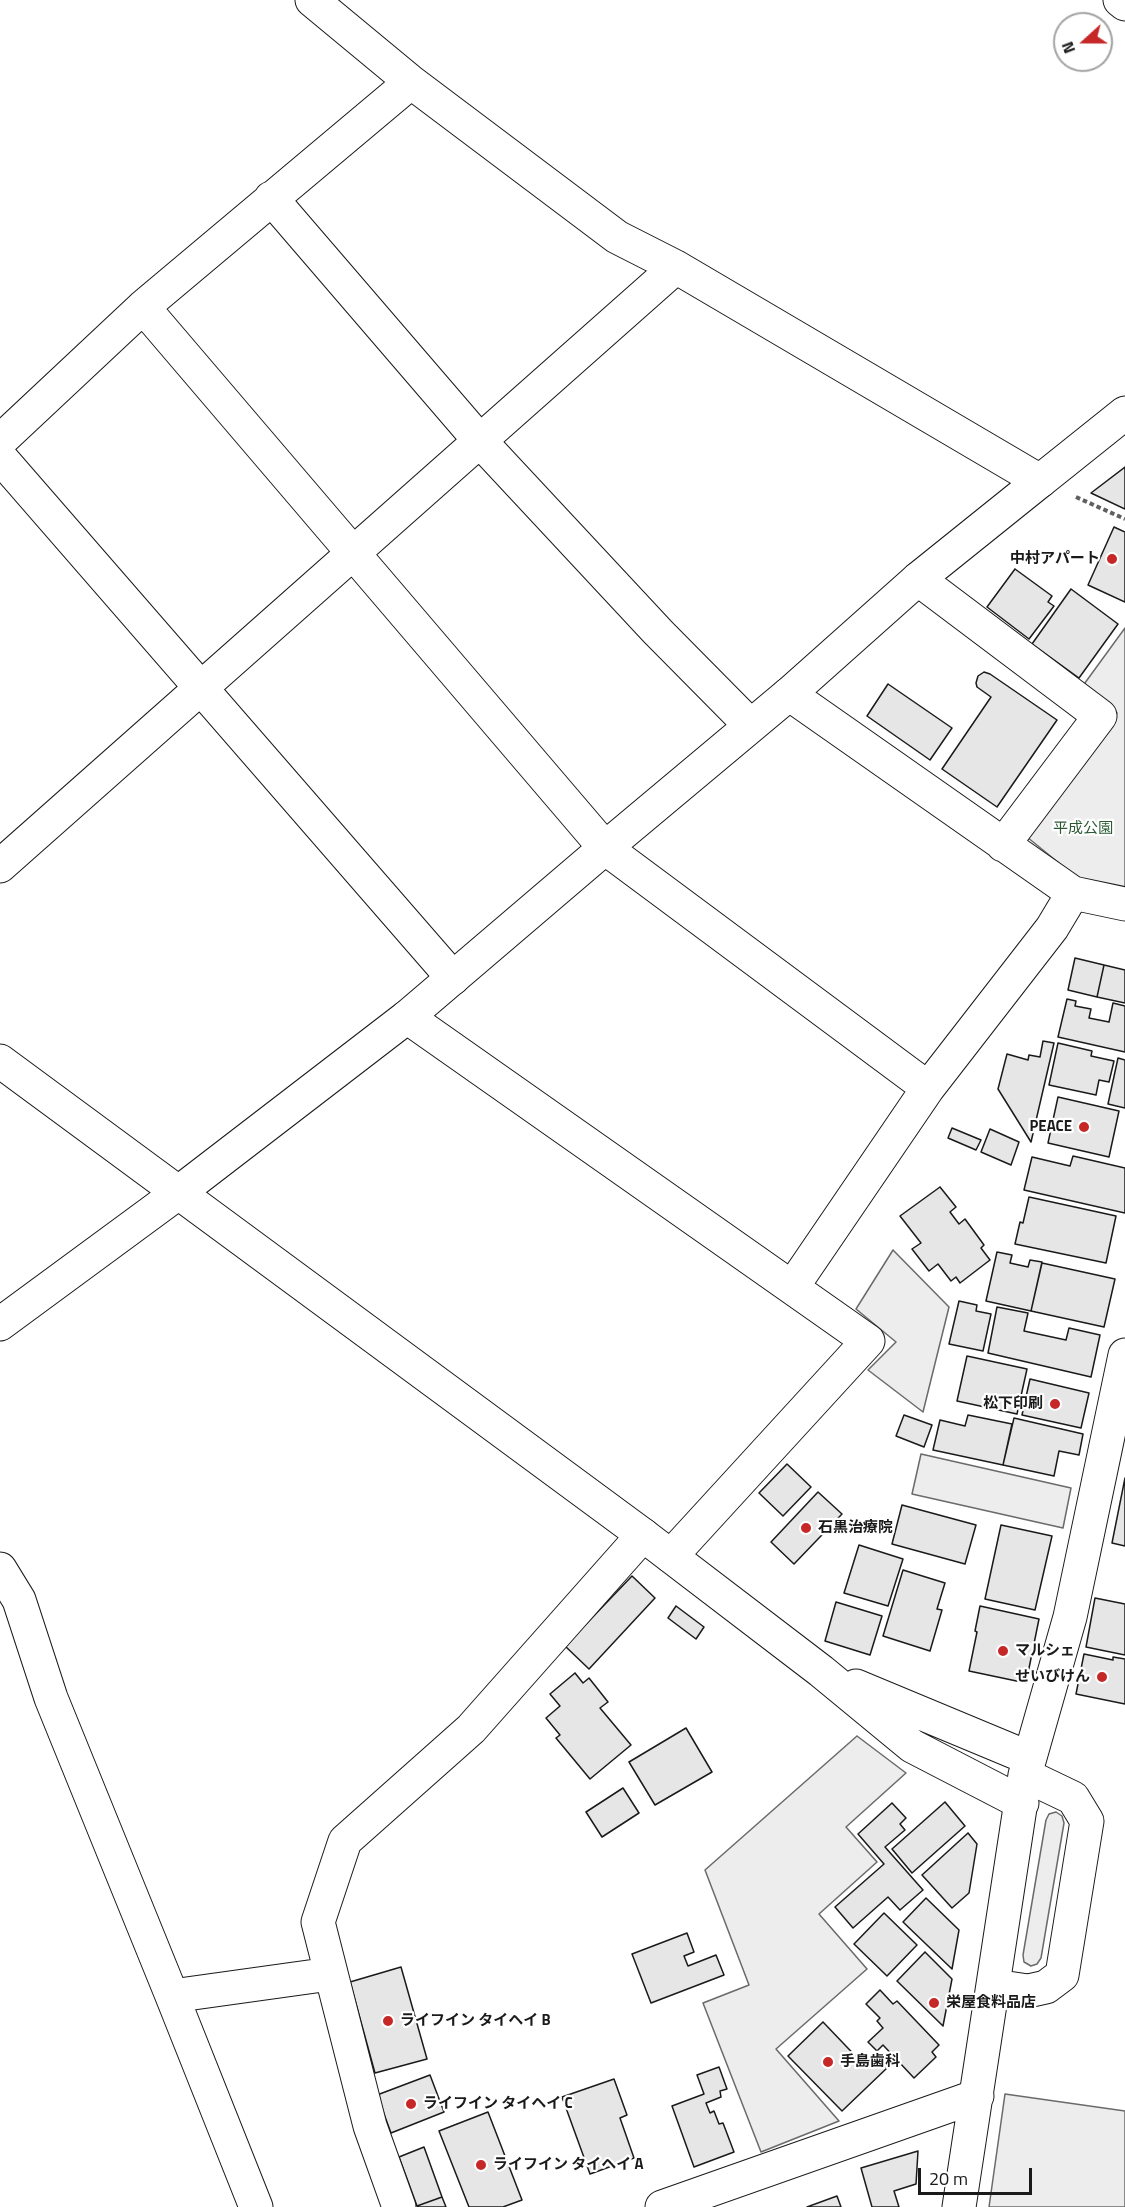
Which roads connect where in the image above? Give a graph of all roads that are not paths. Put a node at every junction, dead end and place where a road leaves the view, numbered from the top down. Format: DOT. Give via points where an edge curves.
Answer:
graph roads {
  1 [pos="312,0"];
  2 [pos="1120,0"];
  3 [pos="1125,4"];
  4 [pos="411,82"];
  5 [pos="272,198"];
  6 [pos="676,267"];
  7 [pos="143,307"];
  8 [pos="1125,412"];
  9 [pos="0,441"];
  10 [pos="480,441"];
  11 [pos="0,457"];
  12 [pos="1040,481"];
  13 [pos="354,553"];
  14 [pos="918,579"];
  15 [pos="200,689"];
  16 [pos="789,694"];
  17 [pos="750,725"];
  18 [pos="1004,845"];
  19 [pos="605,848"];
  20 [pos="0,866"];
  21 [pos="1073,893"];
  22 [pos="1125,904"];
  23 [pos="453,978"];
  24 [pos="407,1017"];
  25 [pos="0,1061"];
  26 [pos="928,1088"];
  27 [pos="177,1193"];
  28 [pos="793,1286"];
  29 [pos="0,1324"];
  30 [pos="1125,1356"];
  31 [pos="643,1535"];
  32 [pos="671,1557"];
  33 [pos="0,1569"];
  34 [pos="821,1671"];
  35 [pos="1026,1778"];
  36 [pos="330,1974"];
  37 [pos="994,1986"];
  38 [pos="172,1996"];
  39 [pos="976,2096"];
  40 [pos="256,2207"];
  41 [pos="399,2207"];
  42 [pos="662,2207"];
  43 [pos="959,2207"];
  1 -- 4 [label="street"];
  2 -- 3 [label="street"];
  4 -- 5 [label="street"];
  4 -- 6 [label="street" via="617,237"];
  5 -- 7 [label="street"];
  5 -- 10 [label="street"];
  6 -- 10 [label="street"];
  6 -- 12 [label="street"];
  7 -- 9 [label="street"];
  7 -- 13 [label="street"];
  8 -- 12 [label="street"];
  10 -- 13 [label="street"];
  10 -- 17 [label="street"];
  11 -- 15 [label="street"];
  12 -- 14 [label="street"];
  13 -- 15 [label="street"];
  13 -- 19 [label="street"];
  14 -- 16 [label="street"];
  14 -- 18 [label="street" via="1100,716"];
  15 -- 20 [label="street"];
  15 -- 23 [label="street"];
  16 -- 17 [label="street"];
  16 -- 18 [label="street"];
  17 -- 19 [label="street"];
  18 -- 21 [label="street"];
  19 -- 23 [label="street"];
  19 -- 26 [label="street"];
  21 -- 22 [label="street"];
  21 -- 26 [label="street" via="1052,927"];
  23 -- 24 [label="street"];
  24 -- 27 [label="street"];
  24 -- 28 [label="street"];
  25 -- 27 [label="street"];
  26 -- 28 [label="street"];
  27 -- 29 [label="street"];
  27 -- 31 [label="street"];
  28 -- 32 [label="street" via="868,1341"];
  30 -- 35 [label="street" via="1070,1617"];
  31 -- 32 [label="street"];
  31 -- 36 [label="street" via="471,1729 345,1841 318,1922"];
  32 -- 34 [label="street"];
  33 -- 38 [label="street" via="19,1600 51,1698"];
  34 -- 35 [label="street"];
  34 -- 35 [label="street" via="912,1746"];
  35 -- 37 [label="street"];
  35 -- 37 [label="street" via="1073,1798 1087,1821 1062,1975 1046,1987 1028,1991"];
  36 -- 38 [label="street"];
  36 -- 41 [label="street" via="370,2126"];
  37 -- 39 [label="street"];
  38 -- 40 [label="street"];
  39 -- 42 [label="street"];
  39 -- 43 [label="street"];
}
